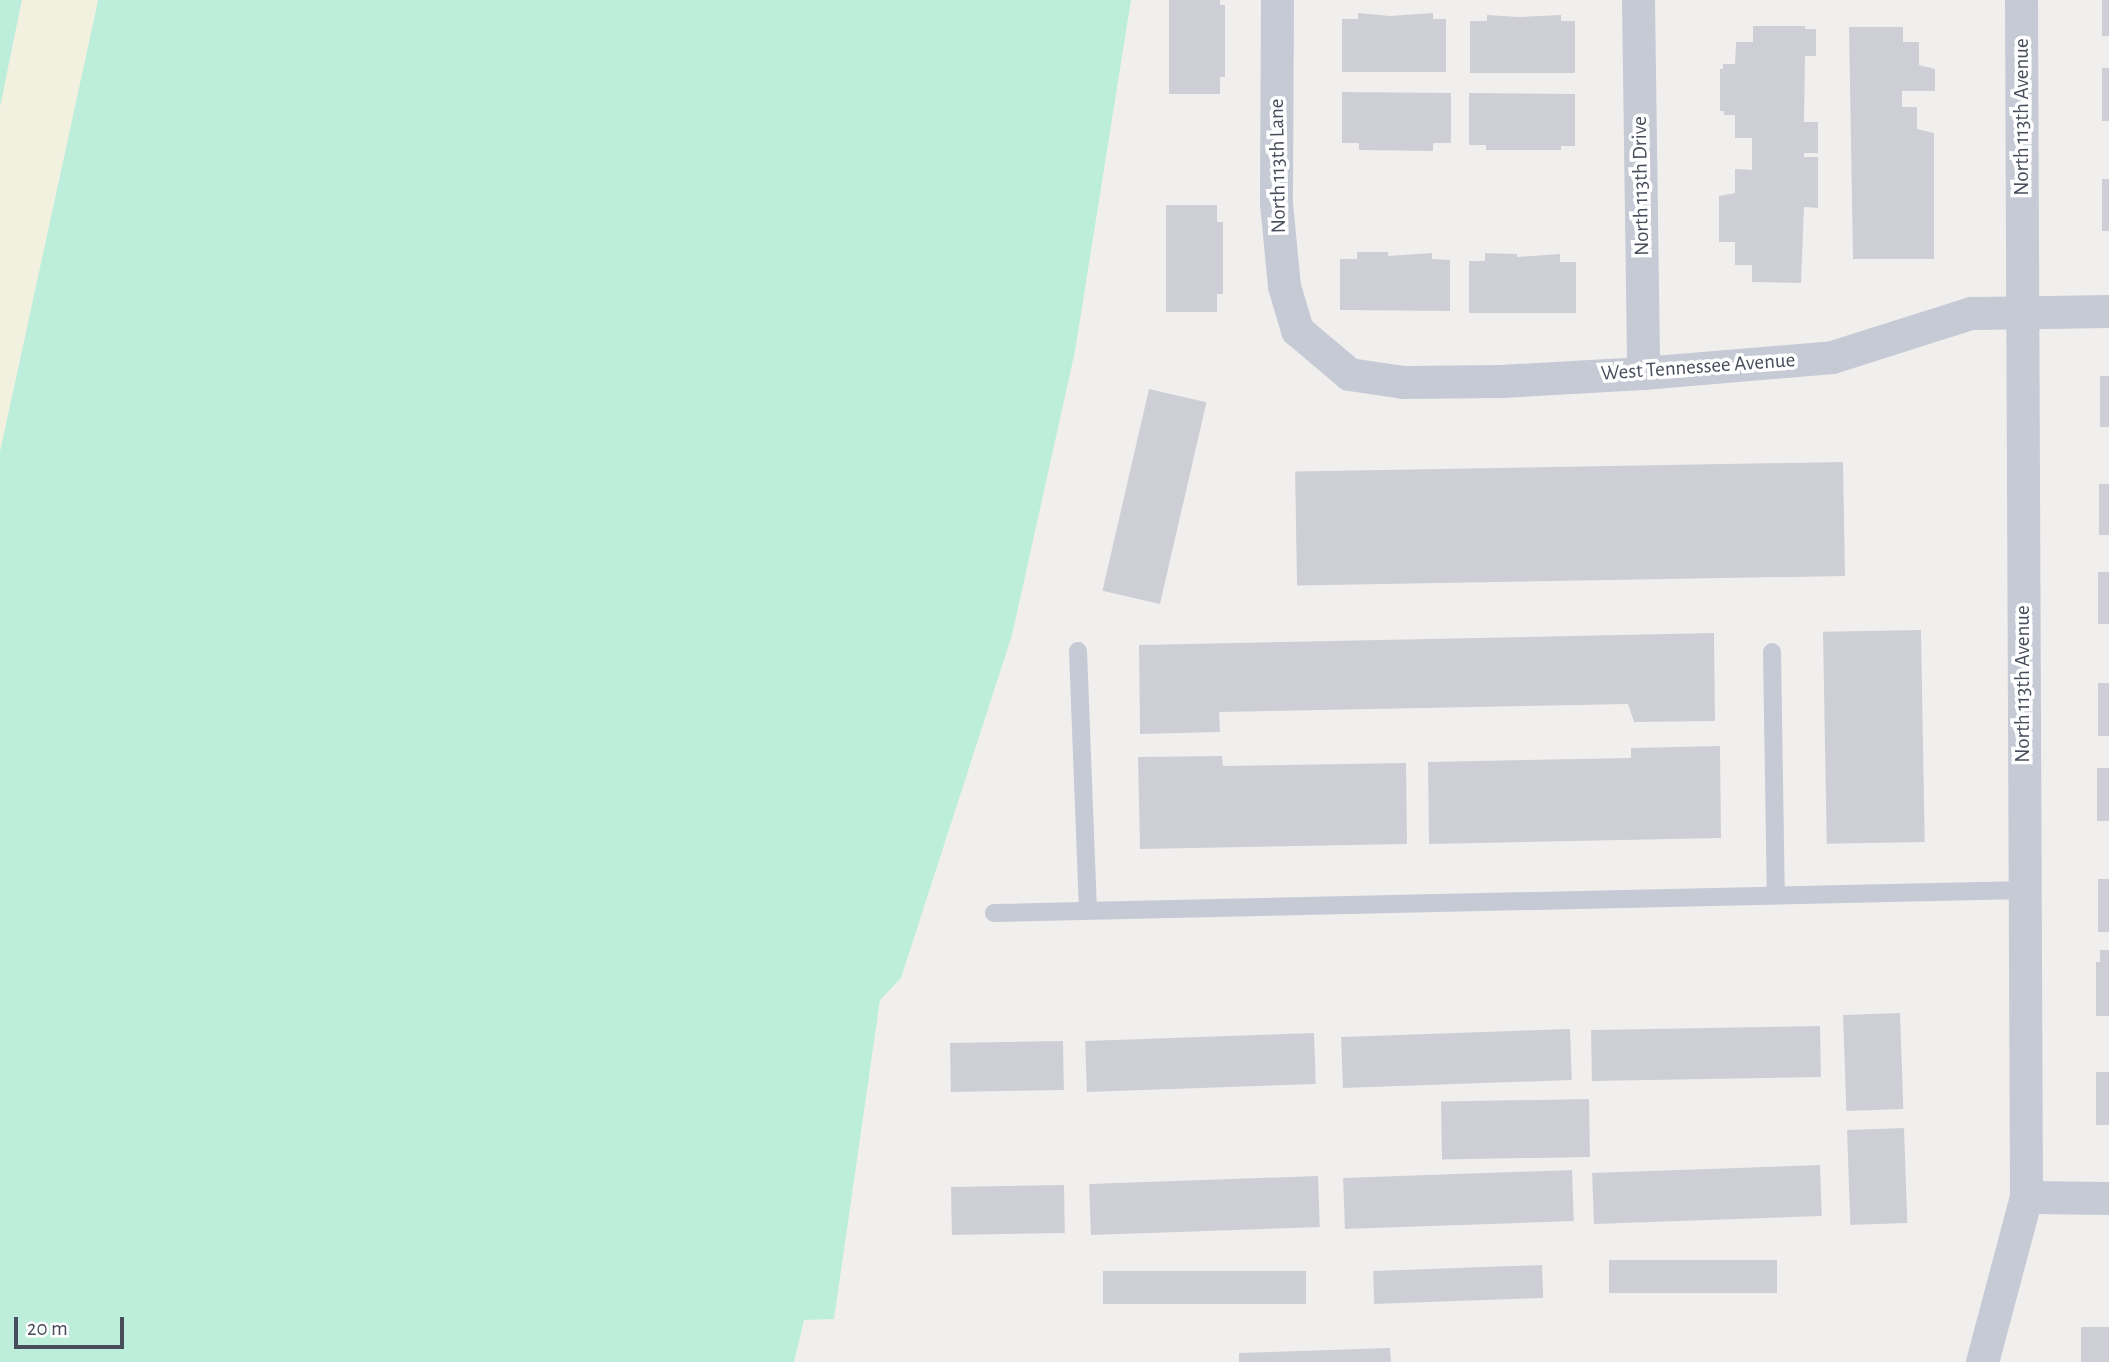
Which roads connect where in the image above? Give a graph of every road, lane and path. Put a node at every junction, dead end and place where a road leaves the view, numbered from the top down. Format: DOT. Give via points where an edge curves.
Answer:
graph roads {
  1 [pos="1277,0"];
  2 [pos="1638,0"];
  3 [pos="2021,0"];
  4 [pos="2022,310"];
  5 [pos="2109,311"];
  6 [pos="1297,330"];
  7 [pos="1643,373"];
  8 [pos="1078,651"];
  9 [pos="1772,652"];
  10 [pos="2025,890"];
  11 [pos="1776,894"];
  12 [pos="1088,910"];
  13 [pos="995,913"];
  14 [pos="2026,1197"];
  15 [pos="2109,1198"];
  16 [pos="1982,1362"];
  1 -- 6 [label="street, North 113th Lane" via="1276,203 1283,286"];
  2 -- 7 [label="street, North 113th Drive"];
  3 -- 4 [label="street, North 113th Avenue"];
  4 -- 5 [label="street, West Tennessee Avenue"];
  4 -- 7 [label="street, West Tennessee Avenue" via="1971,313 1832,357"];
  4 -- 10 [label="street, North 113th Avenue"];
  6 -- 7 [label="street, West Tennessee Avenue" via="1349,374 1403,382"];
  8 -- 12 [label="lane"];
  9 -- 11 [label="lane"];
  10 -- 11 [label="lane"];
  10 -- 14 [label="street, North 113th Avenue"];
  11 -- 12 [label="lane"];
  12 -- 13 [label="lane"];
  14 -- 15 [label="street"];
  14 -- 16 [label="street, North 113th Avenue"];
}
